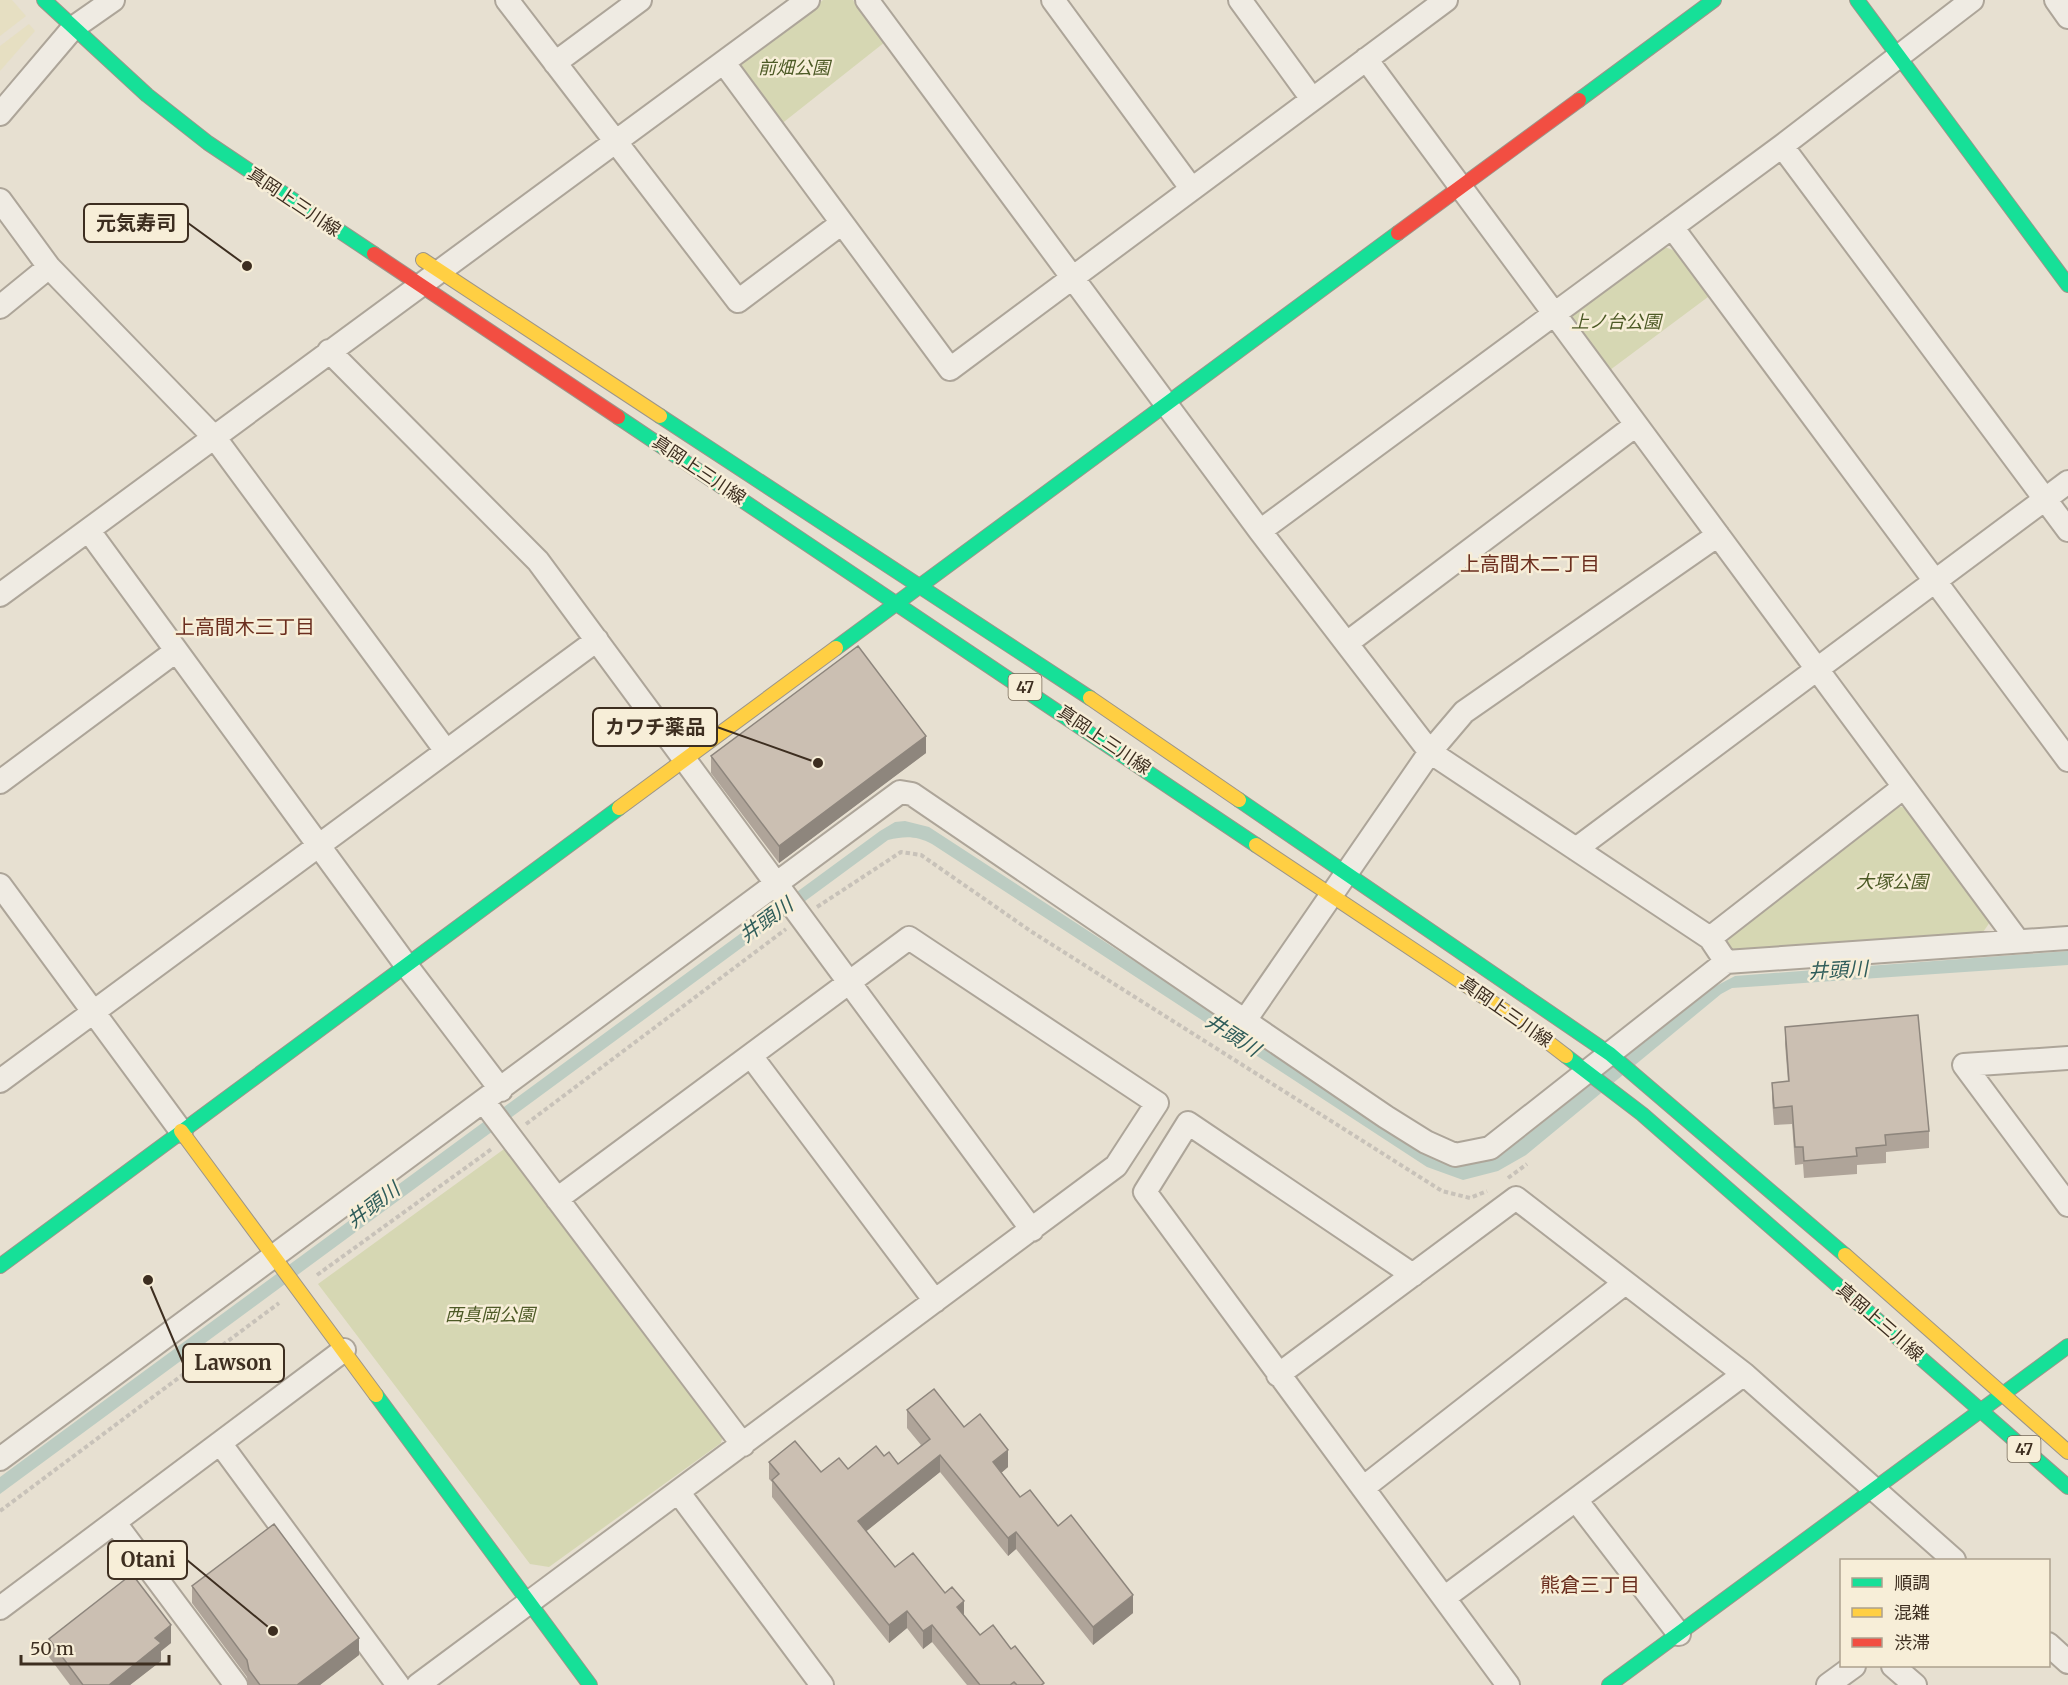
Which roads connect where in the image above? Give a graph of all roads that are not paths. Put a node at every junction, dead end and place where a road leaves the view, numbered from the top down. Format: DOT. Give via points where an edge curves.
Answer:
graph roads {
  1 [pos="44,0"];
  2 [pos="113,0"];
  3 [pos="507,0"];
  4 [pos="640,0"];
  5 [pos="808,0"];
  6 [pos="867,0"];
  7 [pos="1053,0"];
  8 [pos="1240,0"];
  9 [pos="1445,0"];
  10 [pos="1714,0"];
  11 [pos="1857,0"];
  12 [pos="1971,0"];
  13 [pos="2056,0"];
  14 [pos="2068,17"];
  15 [pos="73,28"];
  16 [pos="1898,54"];
  17 [pos="1366,59"];
  18 [pos="555,63"];
  19 [pos="724,63"];
  20 [pos="1312,99"];
  21 [pos="0,114"];
  22 [pos="615,142"];
  23 [pos="1782,146"];
  24 [pos="1191,188"];
  25 [pos="1460,188"];
  26 [pos="0,200"];
  27 [pos="842,223"];
  28 [pos="1672,226"];
  29 [pos="410,252"];
  30 [pos="49,267"];
  31 [pos="440,270"];
  32 [pos="1070,277"];
  33 [pos="2068,285"];
  34 [pos="422,286"];
  35 [pos="0,307"];
  36 [pos="1554,313"];
  37 [pos="329,351"];
  38 [pos="1166,405"];
  39 [pos="1636,425"];
  40 [pos="215,438"];
  41 [pos="2068,482"];
  42 [pos="2045,498"];
  43 [pos="2068,530"];
  44 [pos="88,531"];
  45 [pos="1260,531"];
  46 [pos="1718,535"];
  47 [pos="1935,581"];
  48 [pos="920,585"];
  49 [pos="0,595"];
  50 [pos="897,602"];
  51 [pos="597,640"];
  52 [pos="1347,643"];
  53 [pos="176,651"];
  54 [pos="1817,669"];
  55 [pos="446,751"];
  56 [pos="1430,752"];
  57 [pos="686,758"];
  58 [pos="2068,760"];
  59 [pos="0,782"];
  60 [pos="1904,787"];
  61 [pos="320,846"];
  62 [pos="1576,849"];
  63 [pos="1346,872"];
  64 [pos="778,884"];
  65 [pos="0,885"];
  66 [pos="1331,892"];
  67 [pos="1710,938"];
  68 [pos="2068,938"];
  69 [pos="2018,941"];
  70 [pos="1726,962"];
  71 [pos="406,965"];
  72 [pos="850,982"];
  73 [pos="93,1012"];
  74 [pos="1246,1019"];
  75 [pos="1610,1054"];
  76 [pos="751,1056"];
  77 [pos="2068,1058"];
  78 [pos="1587,1071"];
  79 [pos="0,1081"];
  80 [pos="493,1096"];
  81 [pos="181,1131"];
  82 [pos="557,1199"];
  83 [pos="2068,1205"];
  84 [pos="1032,1230"];
  85 [pos="274,1256"];
  86 [pos="0,1266"];
  87 [pos="1413,1275"];
  88 [pos="1625,1283"];
  89 [pos="935,1301"];
  90 [pos="2068,1346"];
  91 [pos="344,1350"];
  92 [pos="1744,1374"];
  93 [pos="1278,1375"];
  94 [pos="2003,1394"];
  95 [pos="1981,1410"];
  96 [pos="220,1443"];
  97 [pos="743,1445"];
  98 [pos="2068,1452"];
  99 [pos="0,1459"];
  100 [pos="2068,1487"];
  101 [pos="1363,1488"];
  102 [pos="1873,1488"];
  103 [pos="679,1493"];
  104 [pos="1576,1500"];
  105 [pos="115,1523"];
  106 [pos="1953,1559"];
  107 [pos="1444,1598"];
  108 [pos="530,1604"];
  109 [pos="0,1608"];
  110 [pos="1679,1634"];
  111 [pos="2050,1645"];
  112 [pos="2068,1662"];
  113 [pos="1851,1667"];
  114 [pos="1895,1667"];
  115 [pos="236,1685"];
  116 [pos="398,1685"];
  117 [pos="418,1685"];
  118 [pos="590,1685"];
  119 [pos="822,1685"];
  120 [pos="1508,1685"];
  121 [pos="1610,1685"];
  122 [pos="1828,1685"];
  123 [pos="1915,1685"];
  1 -- 15 [label="main road, 真岡上三川線 / 47"];
  2 -- 15 [label="street"];
  3 -- 18 [label="street"];
  4 -- 18 [label="street"];
  5 -- 19 [label="street"];
  6 -- 32 [label="street"];
  7 -- 24 [label="street"];
  8 -- 20 [label="street"];
  9 -- 17 [label="street"];
  10 -- 25 [label="main road"];
  11 -- 16 [label="main road"];
  12 -- 16 [label="street"];
  13 -- 14 [label="street"];
  15 -- 21 [label="street"];
  15 -- 34 [label="main road, 真岡上三川線 / 47" via="147,95 208,143"];
  16 -- 23 [label="street"];
  16 -- 33 [label="main road"];
  17 -- 20 [label="street"];
  17 -- 25 [label="street"];
  18 -- 22 [label="street"];
  19 -- 22 [label="street"];
  19 -- 27 [label="street"];
  20 -- 24 [label="street"];
  22 -- 27 [label="street" via="738,301"];
  22 -- 31 [label="street"];
  23 -- 28 [label="street"];
  23 -- 42 [label="street"];
  24 -- 32 [label="street"];
  25 -- 36 [label="street"];
  25 -- 38 [label="main road"];
  26 -- 30 [label="street"];
  27 -- 32 [label="street" via="950,369"];
  28 -- 36 [label="street"];
  28 -- 47 [label="street"];
  29 -- 31 [label="main road, 真岡上三川線 / 47"];
  30 -- 35 [label="street"];
  30 -- 40 [label="street"];
  31 -- 34 [label="street"];
  31 -- 48 [label="main road, 真岡上三川線 / 47"];
  32 -- 38 [label="street"];
  34 -- 37 [label="street"];
  34 -- 50 [label="main road, 真岡上三川線 / 47"];
  36 -- 39 [label="street"];
  36 -- 45 [label="street"];
  37 -- 40 [label="street"];
  37 -- 51 [label="street" via="538,561"];
  38 -- 45 [label="street"];
  38 -- 48 [label="main road"];
  39 -- 46 [label="street"];
  39 -- 52 [label="street"];
  40 -- 44 [label="street"];
  40 -- 55 [label="street"];
  41 -- 42 [label="street"];
  42 -- 43 [label="street"];
  42 -- 47 [label="street"];
  44 -- 49 [label="street"];
  44 -- 53 [label="street"];
  45 -- 52 [label="street"];
  46 -- 54 [label="street"];
  46 -- 56 [label="street" via="1464,712"];
  47 -- 54 [label="street"];
  47 -- 58 [label="street"];
  48 -- 50 [label="main road"];
  48 -- 63 [label="main road, 真岡上三川線 / 47"];
  50 -- 57 [label="main road"];
  50 -- 66 [label="main road, 真岡上三川線 / 47"];
  51 -- 55 [label="street"];
  51 -- 57 [label="street"];
  52 -- 56 [label="street"];
  53 -- 59 [label="street"];
  53 -- 61 [label="street"];
  54 -- 60 [label="street"];
  54 -- 62 [label="street"];
  55 -- 61 [label="street"];
  56 -- 62 [label="street"];
  56 -- 63 [label="street"];
  57 -- 64 [label="street"];
  57 -- 71 [label="main road"];
  60 -- 67 [label="street"];
  60 -- 69 [label="street"];
  61 -- 71 [label="street"];
  61 -- 73 [label="street"];
  62 -- 67 [label="street"];
  63 -- 66 [label="street"];
  63 -- 75 [label="main road, 真岡上三川線 / 47"];
  64 -- 72 [label="street"];
  64 -- 74 [label="street" via="900,792 912,794"];
  64 -- 80 [label="street"];
  65 -- 73 [label="street"];
  66 -- 74 [label="street"];
  66 -- 78 [label="main road, 真岡上三川線 / 47"];
  67 -- 70 [label="street"];
  68 -- 69 [label="street"];
  69 -- 70 [label="street"];
  70 -- 75 [label="street"];
  71 -- 80 [label="street"];
  71 -- 81 [label="main road"];
  72 -- 76 [label="street"];
  72 -- 84 [label="street"];
  72 -- 84 [label="street" via="909,938 1157,1103 1116,1166"];
  73 -- 79 [label="street"];
  73 -- 81 [label="street"];
  74 -- 78 [label="street" via="1386,1117 1455,1155 1490,1148"];
  75 -- 78 [label="street"];
  75 -- 94 [label="main road, 真岡上三川線 / 47"];
  76 -- 82 [label="street"];
  76 -- 89 [label="street"];
  77 -- 83 [label="street" via="1964,1065"];
  78 -- 95 [label="main road, 真岡上三川線 / 47" via="1731,1190"];
  80 -- 82 [label="street" via="510,1136"];
  80 -- 85 [label="street"];
  81 -- 85 [label="main road"];
  81 -- 86 [label="main road"];
  82 -- 97 [label="street"];
  84 -- 89 [label="street"];
  85 -- 91 [label="main road"];
  85 -- 99 [label="street"];
  87 -- 88 [label="street" via="1516,1198"];
  87 -- 93 [label="street"];
  87 -- 93 [label="street" via="1188,1123 1145,1192"];
  88 -- 92 [label="street"];
  88 -- 101 [label="street"];
  89 -- 97 [label="street"];
  90 -- 94 [label="main road"];
  91 -- 96 [label="street"];
  91 -- 108 [label="main road"];
  92 -- 102 [label="street"];
  92 -- 104 [label="street"];
  93 -- 101 [label="street"];
  94 -- 95 [label="main road"];
  94 -- 98 [label="main road, 真岡上三川線 / 47"];
  95 -- 100 [label="main road, 真岡上三川線 / 47"];
  95 -- 102 [label="main road"];
  96 -- 105 [label="street"];
  96 -- 116 [label="street"];
  97 -- 103 [label="street"];
  101 -- 107 [label="street"];
  102 -- 106 [label="street"];
  102 -- 110 [label="main road"];
  103 -- 108 [label="street"];
  103 -- 119 [label="street"];
  104 -- 107 [label="street"];
  104 -- 110 [label="street"];
  105 -- 109 [label="street"];
  105 -- 115 [label="street"];
  107 -- 120 [label="street"];
  108 -- 117 [label="street"];
  108 -- 118 [label="main road"];
  110 -- 121 [label="main road"];
  111 -- 112 [label="street"];
  113 -- 122 [label="street"];
  114 -- 123 [label="street"];
}
